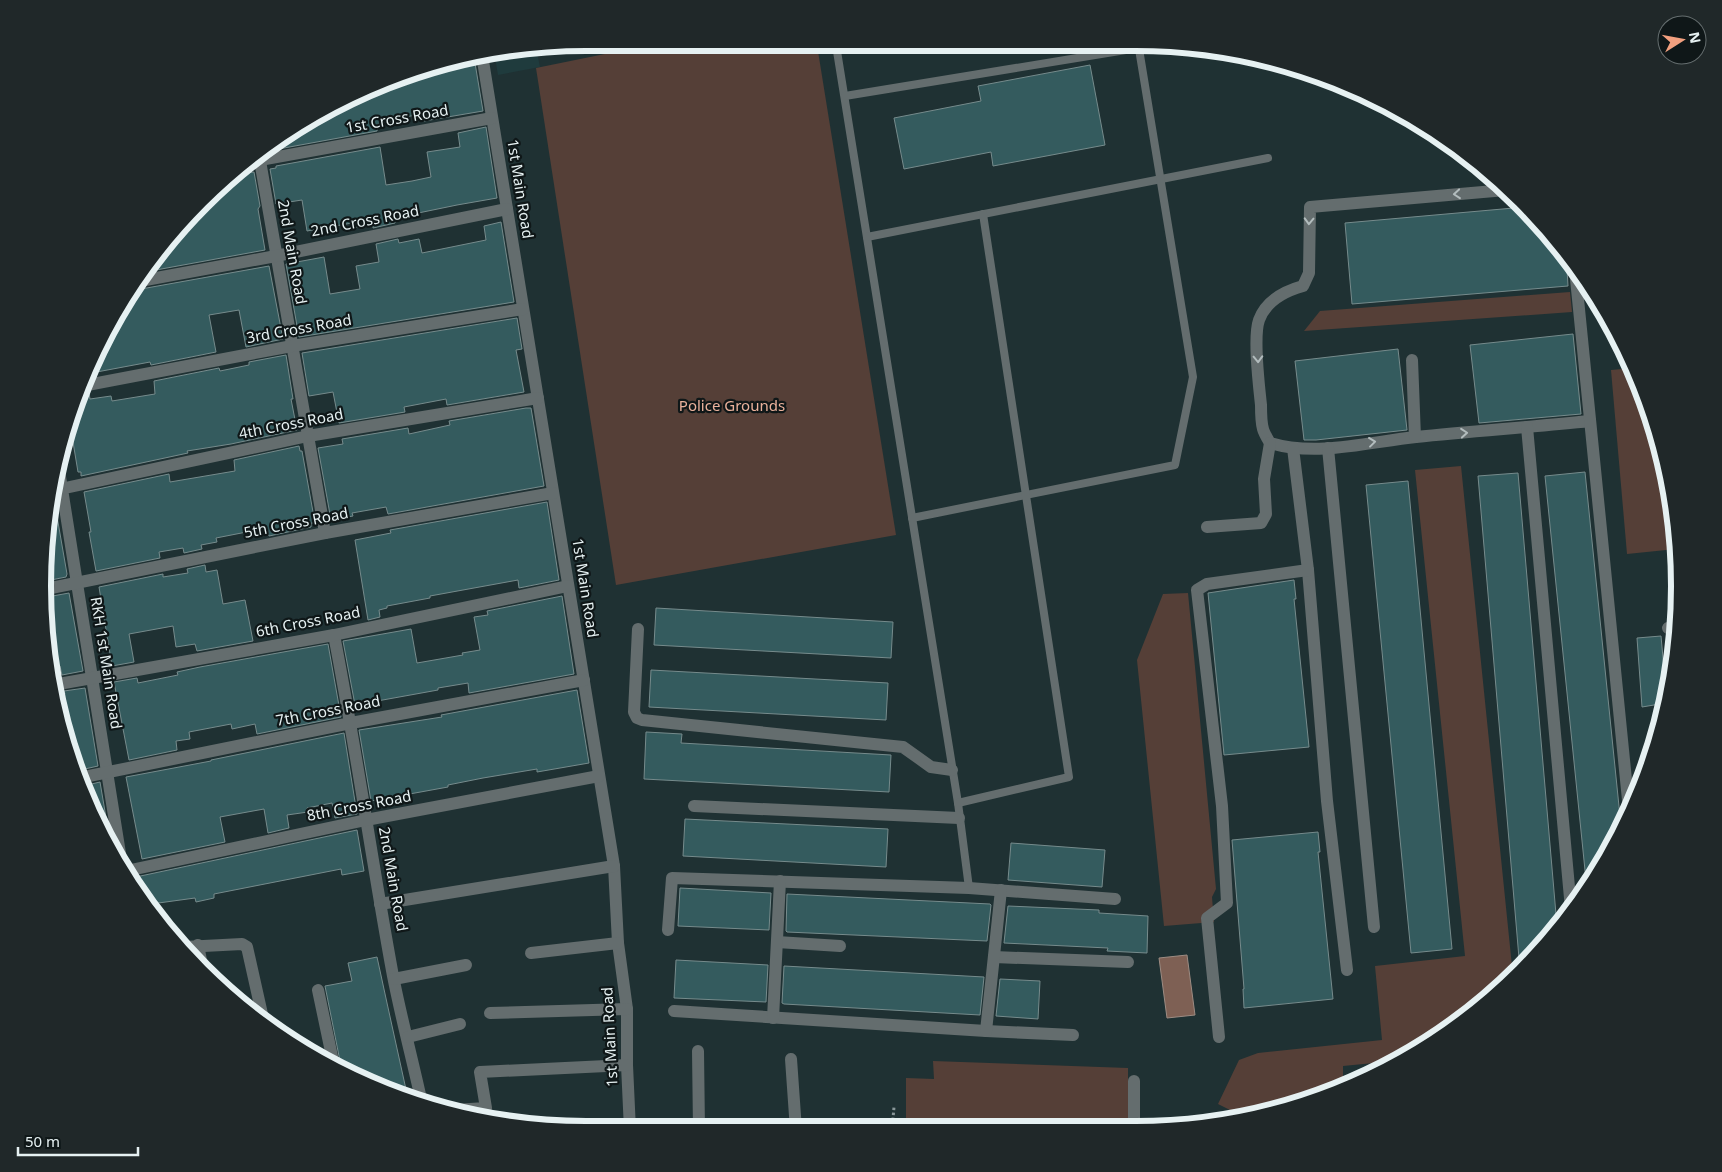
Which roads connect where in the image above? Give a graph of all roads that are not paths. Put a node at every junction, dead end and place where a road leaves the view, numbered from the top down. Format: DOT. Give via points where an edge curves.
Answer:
graph roads {
  1 [pos="837,51"];
  2 [pos="1109,51"];
  3 [pos="1139,51"];
  4 [pos="483,62"];
  5 [pos="845,96"];
  6 [pos="492,118"];
  7 [pos="267,157"];
  8 [pos="1268,158"];
  9 [pos="257,164"];
  10 [pos="1160,179"];
  11 [pos="1496,191"];
  12 [pos="507,209"];
  13 [pos="983,214"];
  14 [pos="867,237"];
  15 [pos="276,256"];
  16 [pos="148,280"];
  17 [pos="1576,283"];
  18 [pos="523,309"];
  19 [pos="292,346"];
  20 [pos="1412,360"];
  21 [pos="91,384"];
  22 [pos="538,398"];
  23 [pos="1590,421"];
  24 [pos="1528,427"];
  25 [pos="308,436"];
  26 [pos="1415,437"];
  27 [pos="1270,442"];
  28 [pos="1293,448"];
  29 [pos="1328,448"];
  30 [pos="61,489"];
  31 [pos="553,493"];
  32 [pos="1026,495"];
  33 [pos="59,499"];
  34 [pos="912,518"];
  35 [pos="1207,527"];
  36 [pos="325,533"];
  37 [pos="1308,570"];
  38 [pos="77,583"];
  39 [pos="568,586"];
  40 [pos="51,588"];
  41 [pos="638,629"];
  42 [pos="334,635"];
  43 [pos="92,678"];
  44 [pos="584,680"];
  45 [pos="61,683"];
  46 [pos="351,723"];
  47 [pos="952,770"];
  48 [pos="107,772"];
  49 [pos="87,776"];
  50 [pos="599,776"];
  51 [pos="1628,796"];
  52 [pos="958,803"];
  53 [pos="694,806"];
  54 [pos="959,818"];
  55 [pos="366,820"];
  56 [pos="119,845"];
  57 [pos="614,866"];
  58 [pos="133,870"];
  59 [pos="780,881"];
  60 [pos="969,888"];
  61 [pos="1001,890"];
  62 [pos="1570,898"];
  63 [pos="1115,899"];
  64 [pos="380,904"];
  65 [pos="1374,927"];
  66 [pos="668,930"];
  67 [pos="777,942"];
  68 [pos="618,943"];
  69 [pos="198,945"];
  70 [pos="191,946"];
  71 [pos="840,946"];
  72 [pos="531,953"];
  73 [pos="200,956"];
  74 [pos="994,957"];
  75 [pos="1128,962"];
  76 [pos="466,965"];
  77 [pos="1347,970"];
  78 [pos="394,979"];
  79 [pos="318,990"];
  80 [pos="628,1009"];
  81 [pos="261,1011"];
  82 [pos="674,1011"];
  83 [pos="490,1013"];
  84 [pos="774,1018"];
  85 [pos="460,1024"];
  86 [pos="986,1031"];
  87 [pos="1073,1035"];
  88 [pos="408,1036"];
  89 [pos="1219,1037"];
  90 [pos="698,1051"];
  91 [pos="332,1056"];
  92 [pos="791,1059"];
  93 [pos="627,1065"];
  94 [pos="1134,1082"];
  95 [pos="419,1094"];
  96 [pos="475,1109"];
  97 [pos="630,1121"];
  98 [pos="699,1121"];
  99 [pos="795,1121"];
  100 [pos="1134,1121"];
  1 -- 5 [label="lane"];
  2 -- 5 [label="lane"];
  3 -- 10 [label="lane"];
  4 -- 6 [label="street, 1st Main Road"];
  5 -- 14 [label="lane"];
  6 -- 7 [label="street, 1st Cross Road"];
  6 -- 12 [label="street, 1st Main Road"];
  8 -- 10 [label="lane"];
  9 -- 15 [label="street, 2nd Main Road"];
  10 -- 13 [label="lane"];
  10 -- 32 [label="lane" via="1193,377 1175,465"];
  11 -- 27 [label="street, one-way" via="1310,207 1309,273 1303,286 1288,290 1266,308 1257,331 1263,429"];
  12 -- 15 [label="street, 2nd Cross Road"];
  12 -- 18 [label="street, 1st Main Road"];
  13 -- 14 [label="lane"];
  13 -- 32 [label="lane"];
  14 -- 34 [label="lane"];
  15 -- 16 [label="street, 2nd Cross Road"];
  15 -- 19 [label="street, 2nd Main Road"];
  17 -- 23 [label="street"];
  18 -- 19 [label="street, 3rd Cross Road"];
  18 -- 22 [label="street, 1st Main Road"];
  19 -- 21 [label="street, 3rd Cross Road"];
  19 -- 25 [label="street, 2nd Main Road"];
  20 -- 26 [label="street"];
  22 -- 25 [label="street, 4th Cross Road"];
  22 -- 31 [label="street, 1st Main Road"];
  23 -- 24 [label="street"];
  23 -- 51 [label="street"];
  26 -- 24 [label="street, one-way"];
  24 -- 62 [label="street"];
  25 -- 30 [label="street, 4th Cross Road"];
  25 -- 36 [label="street, 2nd Main Road"];
  29 -- 26 [label="street, one-way"];
  27 -- 28 [label="street"];
  27 -- 35 [label="street" via="1264,479 1266,514 1261,523"];
  28 -- 29 [label="street"];
  28 -- 37 [label="street"];
  29 -- 65 [label="street"];
  31 -- 36 [label="street, 5th Cross Road"];
  31 -- 39 [label="street, 1st Main Road"];
  32 -- 34 [label="lane"];
  32 -- 52 [label="lane" via="1069,777"];
  33 -- 38 [label="street, RKH 1st Main Road"];
  34 -- 47 [label="lane"];
  36 -- 38 [label="street, 5th Cross Road"];
  37 -- 77 [label="street" via="1327,801"];
  37 -- 89 [label="street" via="1207,584 1197,590 1222,806 1227,903 1207,918"];
  38 -- 40 [label="street, 5th Cross Road"];
  38 -- 43 [label="street, RKH 1st Main Road"];
  39 -- 42 [label="street, 6th Cross Road"];
  39 -- 44 [label="street, 1st Main Road"];
  41 -- 47 [label="street" via="634,712 637,718 648,722 903,747 931,767"];
  42 -- 43 [label="street, 6th Cross Road"];
  42 -- 46 [label="street, 2nd Main Road"];
  43 -- 45 [label="street, 6th Cross Road"];
  43 -- 48 [label="street, RKH 1st Main Road"];
  44 -- 46 [label="street, 7th Cross Road"];
  44 -- 50 [label="street, 1st Main Road"];
  46 -- 48 [label="street, 7th Cross Road"];
  46 -- 55 [label="street, 2nd Main Road"];
  47 -- 52 [label="lane"];
  48 -- 49 [label="street, 7th Cross Road"];
  48 -- 56 [label="street, RKH 1st Main Road"];
  50 -- 55 [label="street, 8th Cross Road"];
  50 -- 57 [label="street, 1st Main Road"];
  52 -- 54 [label="lane"];
  53 -- 54 [label="street"];
  54 -- 60 [label="lane"];
  55 -- 58 [label="street, 8th Cross Road"];
  55 -- 64 [label="street, 2nd Main Road"];
  57 -- 64 [label="street"];
  57 -- 68 [label="street, 1st Main Road"];
  59 -- 60 [label="street"];
  59 -- 66 [label="street" via="672,878"];
  59 -- 67 [label="street"];
  60 -- 61 [label="street"];
  61 -- 63 [label="street"];
  61 -- 74 [label="street"];
  64 -- 78 [label="street, 2nd Main Road"];
  67 -- 71 [label="street"];
  67 -- 84 [label="street"];
  68 -- 72 [label="street"];
  68 -- 80 [label="street, 1st Main Road"];
  69 -- 70 [label="street"];
  69 -- 73 [label="street"];
  69 -- 81 [label="street" via="242,944 248,947"];
  74 -- 75 [label="street"];
  74 -- 86 [label="street"];
  76 -- 78 [label="street"];
  78 -- 88 [label="street, 2nd Main Road"];
  79 -- 91 [label="street"];
  80 -- 83 [label="street"];
  80 -- 93 [label="street, 1st Main Road"];
  82 -- 84 [label="street"];
  84 -- 86 [label="street"];
  85 -- 88 [label="street"];
  86 -- 87 [label="street"];
  88 -- 95 [label="street, 2nd Main Road"];
  90 -- 98 [label="street"];
  92 -- 99 [label="street"];
  93 -- 96 [label="street" via="480,1072 486,1108"];
  93 -- 97 [label="street, 1st Main Road"];
  94 -- 100 [label="street"];
}
